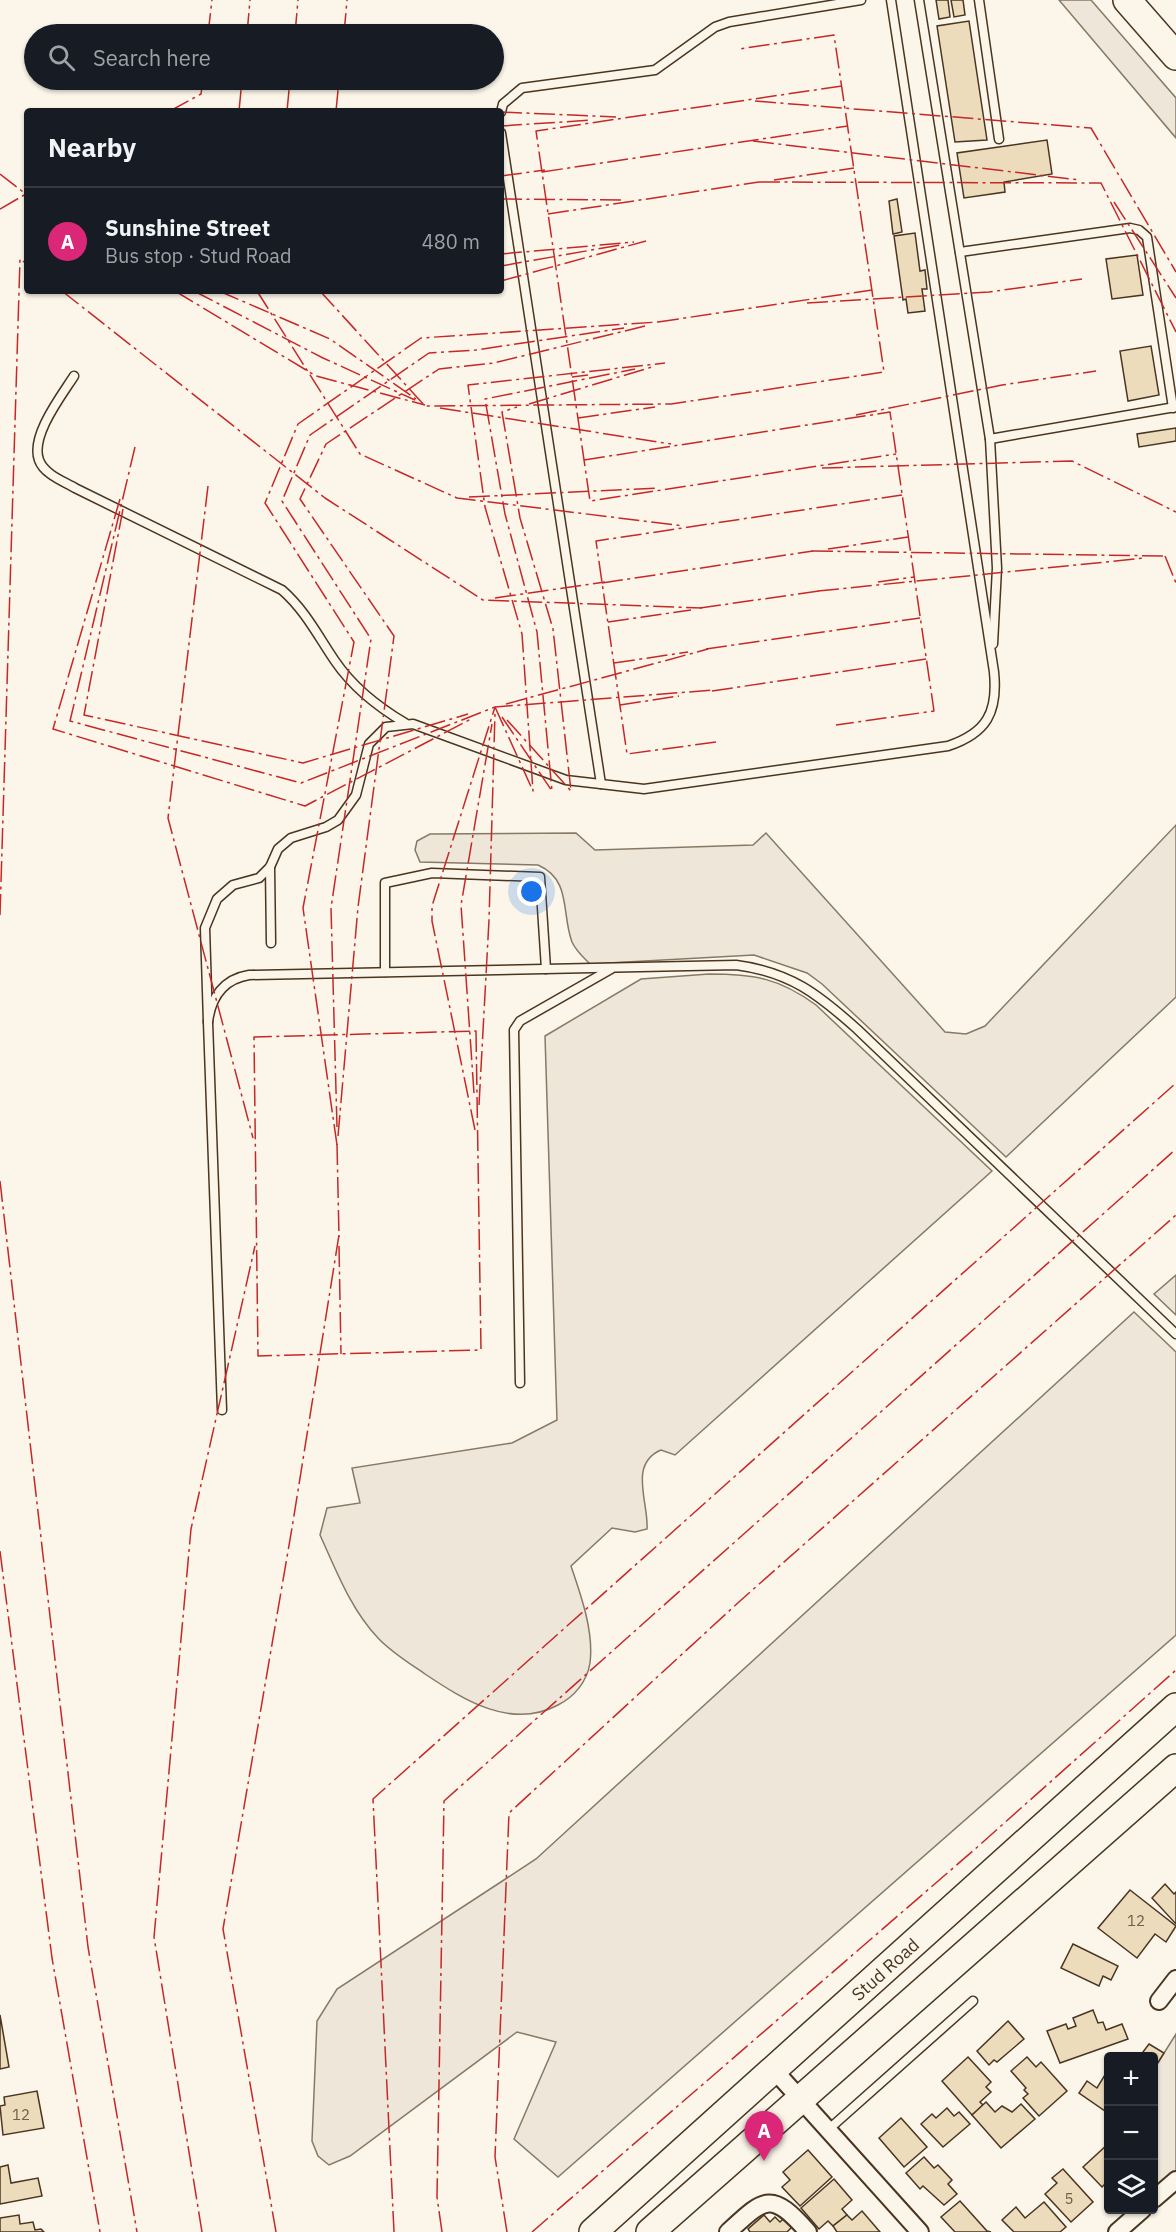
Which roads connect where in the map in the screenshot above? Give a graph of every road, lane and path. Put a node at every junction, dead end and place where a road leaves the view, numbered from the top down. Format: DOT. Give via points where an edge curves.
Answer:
graph roads {
  1 [pos="861,0"];
  2 [pos="891,0"];
  3 [pos="919,0"];
  4 [pos="979,0"];
  5 [pos="1127,0"];
  6 [pos="1176,56"];
  7 [pos="502,108"];
  8 [pos="999,140"];
  9 [pos="504,153"];
  10 [pos="960,252"];
  11 [pos="75,376"];
  12 [pos="1174,407"];
  13 [pos="990,439"];
  14 [pos="992,656"];
  15 [pos="405,723"];
  16 [pos="601,784"];
  17 [pos="270,867"];
  18 [pos="271,942"];
  19 [pos="546,969"];
  20 [pos="612,969"];
  21 [pos="385,972"];
  22 [pos="208,1022"];
  23 [pos="1176,1334"];
  24 [pos="520,1383"];
  25 [pos="222,1410"];
  26 [pos="1176,1707"];
  27 [pos="1176,1768"];
  28 [pos="1176,1979"];
  29 [pos="973,2001"];
  30 [pos="1159,2001"];
  31 [pos="775,2071"];
  32 [pos="802,2098"];
  33 [pos="829,2129"];
  34 [pos="1176,2180"];
  35 [pos="1158,2196"];
  36 [pos="1137,2214"];
  37 [pos="593,2232"];
  38 [pos="650,2232"];
  39 [pos="728,2232"];
  40 [pos="808,2232"];
  41 [pos="920,2232"];
  42 [pos="1117,2232"];
  1 -- 7 [label="lane" via="729,22 715,27 655,70 522,88"];
  2 -- 14 [label="lane"];
  3 -- 10 [label="lane"];
  4 -- 8 [label="lane"];
  5 -- 6 [label="highway"];
  9 -- 16 [label="lane"];
  10 -- 12 [label="lane" via="1130,228 1143,233 1147,237"];
  10 -- 13 [label="lane"];
  11 -- 15 [label="lane" via="42,432 38,451 44,467 75,488 282,590 305,614 347,676"];
  12 -- 13 [label="lane"];
  13 -- 14 [label="lane" via="997,568"];
  14 -- 16 [label="lane" via="996,696 989,716 975,734 948,746 644,789"];
  15 -- 16 [label="lane" via="566,780"];
  15 -- 17 [label="lane" via="386,727 373,738 356,795 338,820 291,838 278,849"];
  17 -- 18 [label="lane"];
  17 -- 22 [label="lane" via="259,878 243,880 224,892 208,918"];
  19 -- 20 [label="lane"];
  19 -- 21 [label="lane"];
  19 -- 21 [label="lane" via="540,876 432,873 385,883"];
  20 -- 23 [label="lane" via="736,965 774,972 807,988 858,1029"];
  20 -- 24 [label="lane" via="520,1021 514,1030"];
  21 -- 22 [label="lane" via="236,977 225,983 212,1002"];
  22 -- 25 [label="lane"];
  26 -- 31 [label="highway, Stud Road"];
  27 -- 32 [label="highway"];
  28 -- 30 [label="street"];
  29 -- 33 [label="lane"];
  31 -- 32 [label="street"];
  31 -- 37 [label="highway, Stud Road"];
  32 -- 33 [label="street"];
  32 -- 38 [label="highway"];
  33 -- 41 [label="street"];
  34 -- 35 [label="street"];
  36 -- 42 [label="street"];
  39 -- 40 [label="street" via="758,2205 769,2203 786,2209"];
}
